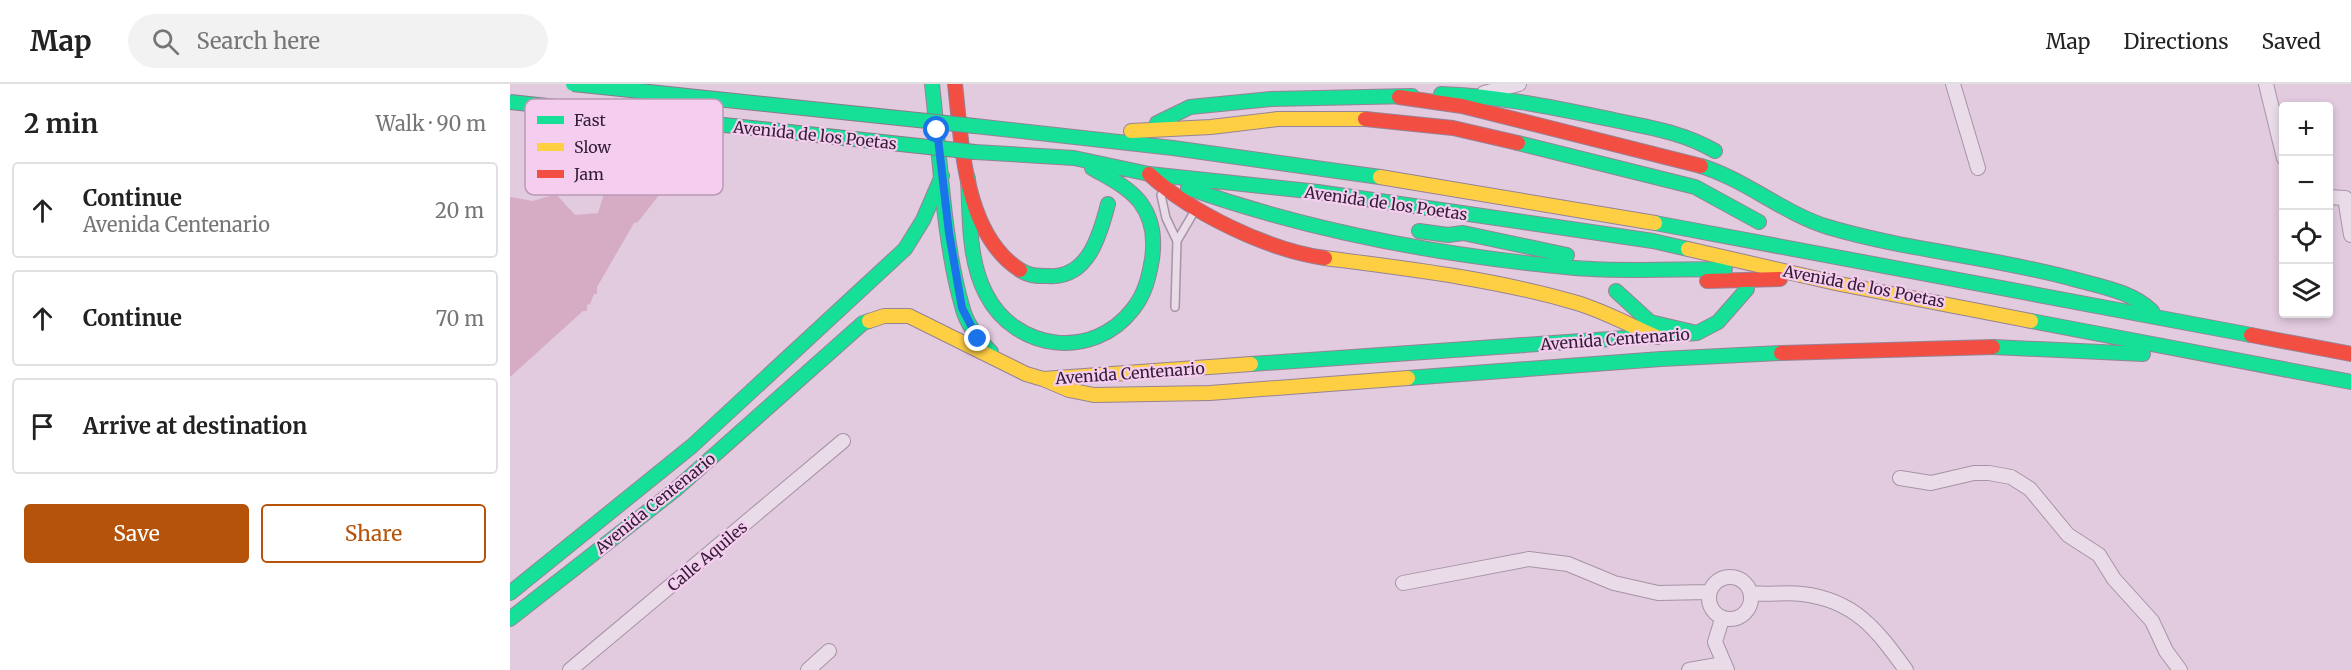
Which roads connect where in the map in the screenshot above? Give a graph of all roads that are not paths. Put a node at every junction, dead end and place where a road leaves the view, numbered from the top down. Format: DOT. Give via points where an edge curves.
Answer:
graph roads {
  1 [pos="573,84"];
  2 [pos="932,84"];
  3 [pos="955,84"];
  4 [pos="1519,84"];
  5 [pos="1953,84"];
  6 [pos="2266,84"];
  7 [pos="1476,95"];
  8 [pos="1399,97"];
  9 [pos="717,99"];
  10 [pos="723,100"];
  11 [pos="510,102"];
  12 [pos="525,104"];
  13 [pos="1157,123"];
  14 [pos="723,125"];
  15 [pos="1036,133"];
  16 [pos="1715,151"];
  17 [pos="2283,156"];
  18 [pos="1074,158"];
  19 [pos="1978,168"];
  20 [pos="942,176"];
  21 [pos="969,178"];
  22 [pos="1154,179"];
  23 [pos="1207,180"];
  24 [pos="1341,196"];
  25 [pos="2333,197"];
  26 [pos="1753,199"];
  27 [pos="1108,204"];
  28 [pos="1319,204"];
  29 [pos="1195,210"];
  30 [pos="1272,216"];
  31 [pos="1210,218"];
  32 [pos="1234,218"];
  33 [pos="1355,220"];
  34 [pos="1387,225"];
  35 [pos="1406,228"];
  36 [pos="1463,233"];
  37 [pos="2351,235"];
  38 [pos="1177,241"];
  39 [pos="1405,244"];
  40 [pos="1309,248"];
  41 [pos="1372,253"];
  42 [pos="1318,259"];
  43 [pos="1575,259"];
  44 [pos="1788,279"];
  45 [pos="1554,281"];
  46 [pos="1589,284"];
  47 [pos="1840,284"];
  48 [pos="1747,289"];
  49 [pos="1616,291"];
  50 [pos="1174,307"];
  51 [pos="2157,317"];
  52 [pos="1697,333"];
  53 [pos="1657,337"];
  54 [pos="2351,354"];
  55 [pos="998,359"];
  56 [pos="2254,362"];
  57 [pos="781,364"];
  58 [pos="1316,367"];
  59 [pos="1043,379"];
  60 [pos="798,381"];
  61 [pos="1370,381"];
  62 [pos="2351,382"];
  63 [pos="1231,391"];
  64 [pos="843,441"];
  65 [pos="1900,478"];
  66 [pos="1403,583"];
  67 [pos="1710,592"];
  68 [pos="510,593"];
  69 [pos="1751,593"];
  70 [pos="1722,618"];
  71 [pos="510,619"];
  72 [pos="829,651"];
  73 [pos="1725,667"];
  74 [pos="570,670"];
  75 [pos="808,670"];
  76 [pos="1689,670"];
  77 [pos="1906,670"];
  78 [pos="2180,670"];
  1 -- 9 [label="main road, Avenida de los Poetas, bridge"];
  2 -- 20 [label="main road, Avenida Centenario"];
  3 -- 21 [label="main road"];
  4 -- 7 [label="street"];
  5 -- 19 [label="street"];
  6 -- 17 [label="street"];
  7 -- 8 [label="main road"];
  7 -- 16 [label="main road" via="1535,103 1690,137"];
  8 -- 13 [label="main road" via="1332,96 1190,107"];
  8 -- 51 [label="main road" via="1462,106 1681,159 1724,173 1826,226 2062,275 2137,299"];
  10 -- 15 [label="main road, Avenida de los Poetas, bridge"];
  11 -- 12 [label="main road, Avenida de los Poetas, bridge"];
  14 -- 18 [label="main road, Avenida de los Poetas, bridge" via="975,152"];
  15 -- 26 [label="main road" via="1160,131 1290,119 1372,118 1453,128 1686,184 1760,224"];
  15 -- 51 [label="main road, Avenida de los Poetas" via="1441,186 1611,214"];
  18 -- 21 [label="main road" via="1134,195 1145,211 1153,237 1150,280 1144,295 1119,325 1102,337 1084,342 1029,337 998,315 986,295 972,247"];
  18 -- 22 [label="main road, Avenida de los Poetas"];
  20 -- 55 [label="main road" via="962,308 978,339"];
  20 -- 57 [label="main road, Avenida Centenario" via="923,220 904,249"];
  21 -- 27 [label="main road" via="987,236 998,253 1010,267 1041,279 1064,275 1081,266 1100,236"];
  22 -- 23 [label="main road, Avenida de los Poetas"];
  22 -- 29 [label="main road"];
  22 -- 30 [label="main road"];
  22 -- 32 [label="main road"];
  22 -- 38 [label="lane"];
  23 -- 24 [label="main road, Avenida de los Poetas"];
  23 -- 28 [label="main road" via="1216,185"];
  24 -- 28 [label="main road"];
  24 -- 47 [label="main road, Avenida de los Poetas" via="1653,241"];
  25 -- 37 [label="street" via="2345,198"];
  28 -- 36 [label="main road" via="1445,221"];
  29 -- 31 [label="main road"];
  29 -- 38 [label="lane"];
  30 -- 33 [label="main road" via="1291,210"];
  30 -- 39 [label="main road"];
  31 -- 32 [label="main road"];
  31 -- 42 [label="main road"];
  32 -- 40 [label="main road"];
  32 -- 41 [label="main road"];
  34 -- 39 [label="main road"];
  35 -- 36 [label="main road"];
  36 -- 43 [label="main road" via="1546,249"];
  38 -- 50 [label="lane"];
  39 -- 44 [label="main road" via="1577,268 1718,267"];
  40 -- 41 [label="main road" via="1342,254"];
  40 -- 42 [label="main road"];
  41 -- 45 [label="main road"];
  42 -- 53 [label="main road" via="1428,272 1548,295 1580,304"];
  44 -- 46 [label="main road"];
  44 -- 47 [label="main road"];
  47 -- 56 [label="main road, Avenida de los Poetas"];
  48 -- 52 [label="main road, Avenida Centenario" via="1718,322"];
  49 -- 52 [label="main road" via="1650,322"];
  51 -- 54 [label="main road, Avenida de los Poetas"];
  52 -- 53 [label="main road, Avenida Centenario"];
  53 -- 58 [label="main road, Avenida Centenario"];
  55 -- 59 [label="main road, Avenida Centenario"];
  55 -- 60 [label="main road, Avenida Centenario" via="909,316 884,316 863,323"];
  56 -- 61 [label="main road" via="2098,350 1878,349 1661,359"];
  56 -- 62 [label="main road"];
  57 -- 60 [label="main road"];
  57 -- 68 [label="main road, Avenida Centenario" via="692,446"];
  58 -- 59 [label="main road, Avenida Centenario"];
  58 -- 61 [label="main road"];
  58 -- 63 [label="main road" via="1252,379"];
  59 -- 63 [label="main road" via="1094,395"];
  60 -- 71 [label="main road, Avenida Centenario" via="675,490"];
  61 -- 63 [label="main road"];
  64 -- 74 [label="street, Calle Aquiles"];
  65 -- 78 [label="street" via="1931,483 1989,473 2011,477 2030,489 2068,535 2099,555 2114,579 2152,621"];
  66 -- 67 [label="street" via="1529,559 1568,564 1614,583 1658,593"];
  67 -- 69 [label="street" via="1713,585 1726,577 1742,580"];
  67 -- 70 [label="street" via="1710,608"];
  69 -- 70 [label="street" via="1752,601 1744,615 1730,620"];
  69 -- 77 [label="street" via="1822,597 1853,610 1879,633"];
  70 -- 73 [label="street" via="1715,642"];
  72 -- 75 [label="street"];
  73 -- 76 [label="street"];
}
